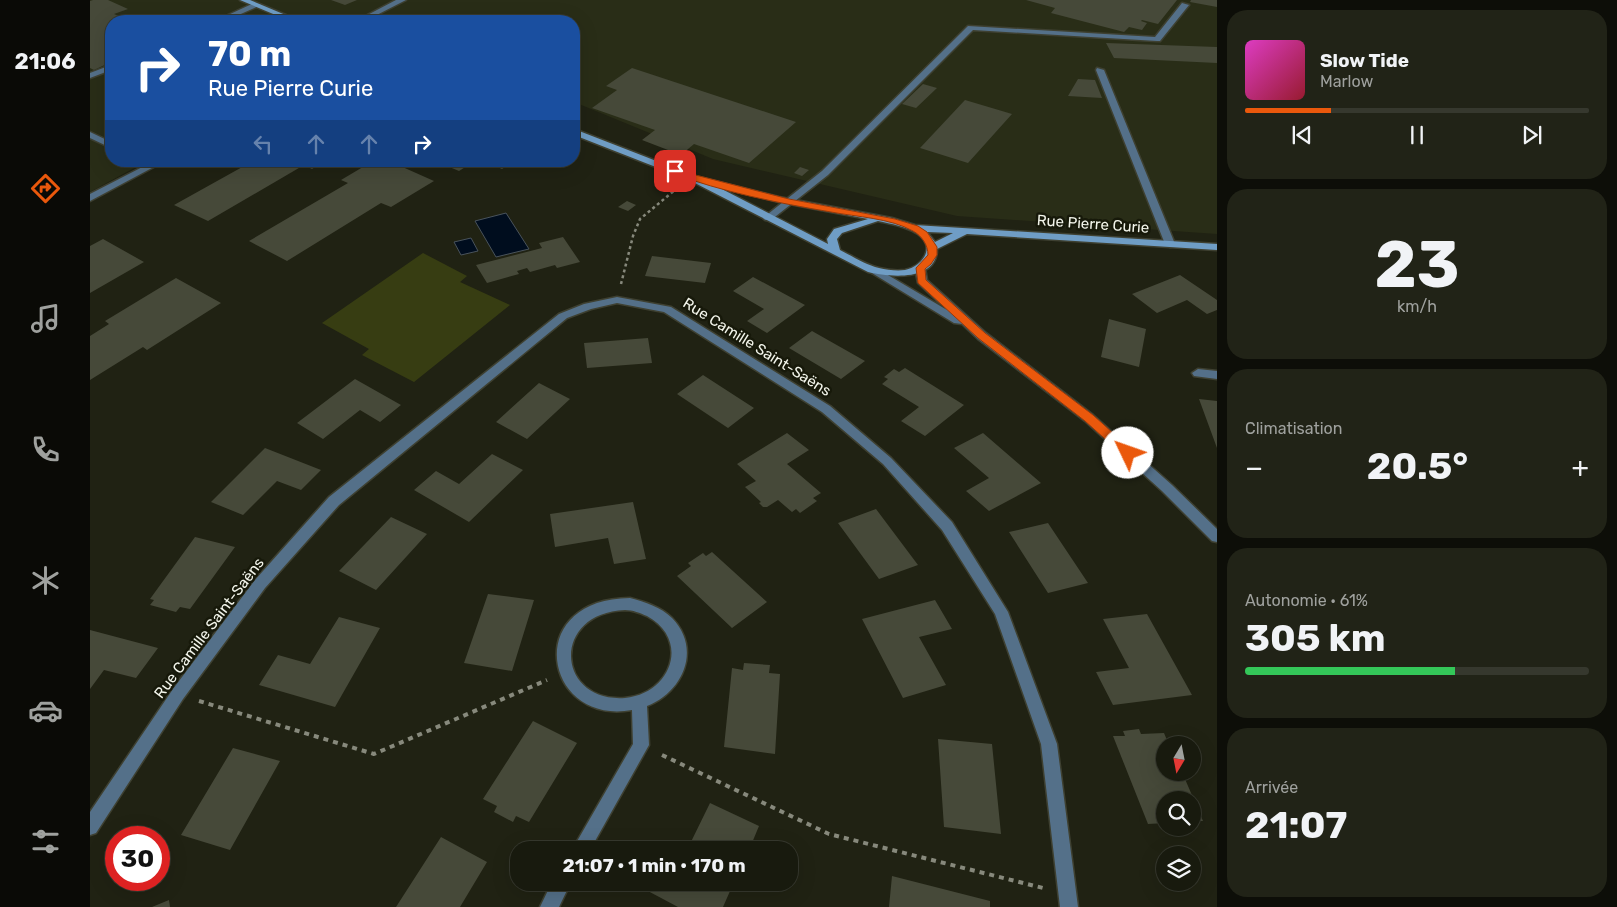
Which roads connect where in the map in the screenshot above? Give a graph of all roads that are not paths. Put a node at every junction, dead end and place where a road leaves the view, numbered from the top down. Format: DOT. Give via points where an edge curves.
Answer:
graph roads {
  1 [pos="244,0"];
  2 [pos="402,0"];
  3 [pos="257,5"];
  4 [pos="1185,5"];
  5 [pos="234,15"];
  6 [pos="281,15"];
  7 [pos="372,15"];
  8 [pos="105,70"];
  9 [pos="1100,70"];
  10 [pos="90,76"];
  11 [pos="580,134"];
  12 [pos="90,135"];
  13 [pos="105,142"];
  14 [pos="146,167"];
  15 [pos="692,178"];
  16 [pos="90,198"];
  17 [pos="789,202"];
  18 [pos="768,218"];
  19 [pos="885,220"];
  20 [pos="915,228"];
  21 [pos="967,231"];
  22 [pos="1170,244"];
  23 [pos="932,247"];
  24 [pos="1217,247"];
  25 [pos="836,252"];
  26 [pos="920,268"];
  27 [pos="872,270"];
  28 [pos="982,336"];
  29 [pos="1198,373"];
  30 [pos="1217,375"];
  31 [pos="1217,537"];
  32 [pos="639,703"];
  33 [pos="90,828"];
  34 [pos="586,841"];
  35 [pos="557,891"];
  36 [pos="1068,900"];
  37 [pos="548,907"];
  1 -- 3 [label="street"];
  2 -- 7 [label="street"];
  3 -- 5 [label="street"];
  3 -- 6 [label="street"];
  4 -- 17 [label="street" via="1157,39 971,28 825,174"];
  8 -- 10 [label="street"];
  9 -- 22 [label="street"];
  11 -- 15 [label="street, Rue Pierre Curie"];
  12 -- 13 [label="street"];
  14 -- 16 [label="street"];
  15 -- 17 [label="street, Rue Pierre Curie"];
  15 -- 18 [label="street, Rue Pierre Curie"];
  17 -- 18 [label="street"];
  17 -- 19 [label="street, Rue Pierre Curie"];
  18 -- 25 [label="street, Rue Pierre Curie"];
  19 -- 20 [label="street, Rue Pierre Curie"];
  19 -- 25 [label="street, Rue Pierre Curie" via="838,231 832,239"];
  20 -- 21 [label="street, Rue Pierre Curie"];
  20 -- 23 [label="street" via="924,234"];
  21 -- 22 [label="street, Rue Pierre Curie"];
  21 -- 23 [label="street, Rue Pierre Curie"];
  22 -- 24 [label="street, Rue Pierre Curie"];
  23 -- 26 [label="street" via="928,262"];
  25 -- 27 [label="street, Rue Pierre Curie"];
  26 -- 27 [label="street, Rue Pierre Curie" via="898,273"];
  26 -- 28 [label="street" via="922,281"];
  27 -- 28 [label="street"];
  28 -- 31 [label="street" via="1089,418"];
  29 -- 30 [label="street"];
  32 -- 32 [label="street" via="620,706 601,703 584,695 571,683 564,668 562,651 567,635 593,610 630,604 663,618 674,632 679,648 678,665 671,681 657,694"];
  32 -- 34 [label="street" via="641,745"];
  33 -- 36 [label="street, Rue Camille Saint-Saëns" via="178,694 260,584 334,501 564,316 616,300 667,309 826,409 887,461 947,526 1001,612 1049,744"];
  35 -- 37 [label="street"];
}
